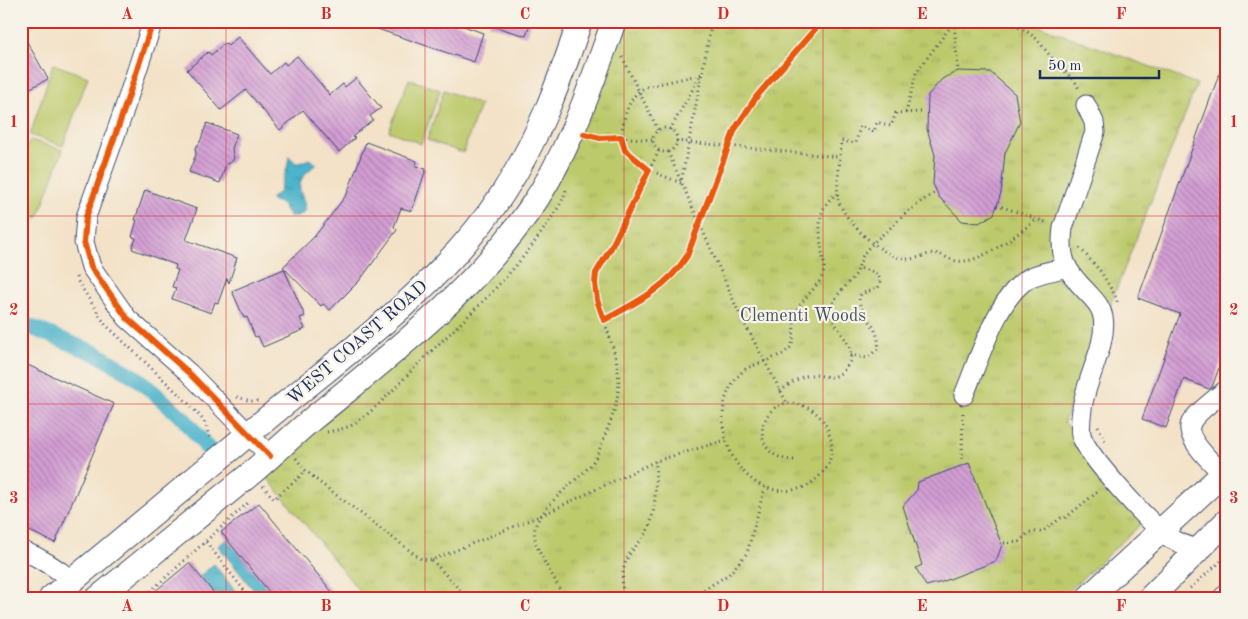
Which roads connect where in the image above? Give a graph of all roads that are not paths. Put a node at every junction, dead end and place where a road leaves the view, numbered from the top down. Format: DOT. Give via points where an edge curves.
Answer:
graph roads {
  1 [pos="153,21"];
  2 [pos="580,21"];
  3 [pos="614,21"];
  4 [pos="1086,105"];
  5 [pos="1066,267"];
  6 [pos="1227,389"];
  7 [pos="964,395"];
  8 [pos="249,434"];
  9 [pos="270,456"];
  10 [pos="1226,474"];
  11 [pos="1227,521"];
  12 [pos="1161,531"];
  13 [pos="1198,548"];
  14 [pos="21,550"];
  15 [pos="72,581"];
  16 [pos="1227,594"];
  17 [pos="51,598"];
  18 [pos="98,598"];
  19 [pos="1088,598"];
  20 [pos="1150,598"];
  21 [pos="1222,598"];
  1 -- 8 [label="street" via="86,217 84,242 91,266 128,318 189,373"];
  2 -- 8 [label="main road, WEST COAST ROAD" via="544,118 530,145 503,193 461,248 421,289"];
  3 -- 9 [label="main road, WEST COAST ROAD" via="551,176 508,239 439,312"];
  4 -- 5 [label="street" via="1095,132 1063,228 1062,257"];
  5 -- 7 [label="street" via="1031,277 1009,296"];
  5 -- 12 [label="street" via="1100,306 1103,317 1104,332 1082,409 1081,435 1112,480"];
  6 -- 10 [label="street" via="1191,422 1189,432 1193,441"];
  8 -- 9 [label="street"];
  8 -- 15 [label="main road, WEST COAST ROAD"];
  9 -- 18 [label="main road, WEST COAST ROAD"];
  10 -- 12 [label="main road"];
  11 -- 13 [label="main road"];
  12 -- 13 [label="street" via="1183,545"];
  12 -- 19 [label="main road"];
  13 -- 20 [label="main road"];
  14 -- 15 [label="street" via="50,563"];
  15 -- 17 [label="main road, WEST COAST ROAD"];
  16 -- 21 [label="street"];
}
